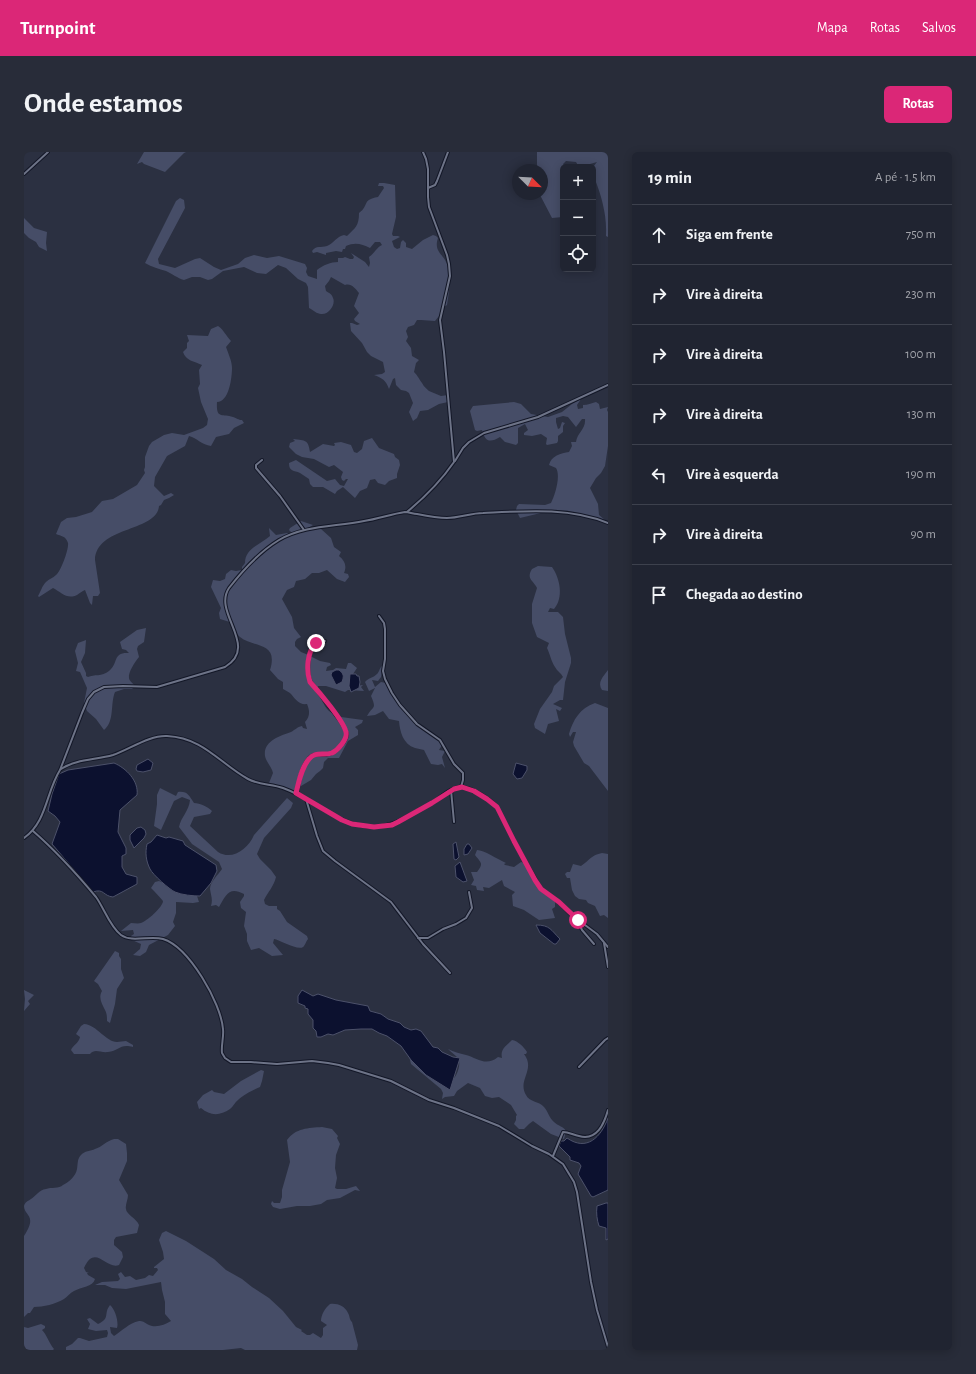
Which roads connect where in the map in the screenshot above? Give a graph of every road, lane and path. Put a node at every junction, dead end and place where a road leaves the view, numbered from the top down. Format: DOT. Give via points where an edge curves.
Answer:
graph roads {
  1 [pos="48,152"];
  2 [pos="423,152"];
  3 [pos="448,152"];
  4 [pos="24,174"];
  5 [pos="428,189"];
  6 [pos="608,385"];
  7 [pos="262,460"];
  8 [pos="454,462"];
  9 [pos="407,512"];
  10 [pos="608,523"];
  11 [pos="304,530"];
  12 [pos="379,616"];
  13 [pos="325,641"];
  14 [pos="60,770"];
  15 [pos="461,787"];
  16 [pos="451,790"];
  17 [pos="296,793"];
  18 [pos="306,798"];
  19 [pos="454,822"];
  20 [pos="33,831"];
  21 [pos="24,838"];
  22 [pos="469,892"];
  23 [pos="578,920"];
  24 [pos="418,938"];
  25 [pos="604,941"];
  26 [pos="594,944"];
  27 [pos="608,947"];
  28 [pos="608,967"];
  29 [pos="450,973"];
  30 [pos="608,1038"];
  31 [pos="579,1066"];
  32 [pos="608,1110"];
  33 [pos="553,1156"];
  34 [pos="608,1348"];
  1 -- 4 [label="street"];
  2 -- 5 [label="street" via="426,159"];
  3 -- 5 [label="street" via="437,181"];
  5 -- 8 [label="street" via="429,207 447,255 450,276 440,320"];
  6 -- 8 [label="street" via="538,417 480,435 463,448"];
  7 -- 11 [label="street" via="256,468"];
  8 -- 9 [label="street" via="444,476"];
  9 -- 10 [label="street" via="448,518 535,510 592,517"];
  9 -- 11 [label="street" via="362,522"];
  11 -- 14 [label="street" via="280,540 253,559 228,590 225,606 234,626 238,648 232,663 157,688 104,687 94,692 88,699"];
  12 -- 15 [label="street" via="384,623 386,659 383,671 388,686 409,716 443,744 454,764 463,773"];
  13 -- 17 [label="street" via="314,646 309,660 308,676 346,730 346,737 334,752 315,754 309,758"];
  14 -- 17 [label="street" via="70,764 120,752 155,737 167,736 197,743 250,780"];
  14 -- 20 [label="street"];
  15 -- 16 [label="street"];
  15 -- 23 [label="street" via="481,795 497,807 538,884"];
  16 -- 18 [label="street" via="392,825 374,827 342,820"];
  16 -- 19 [label="street"];
  17 -- 18 [label="street"];
  18 -- 24 [label="street" via="323,851 391,902"];
  20 -- 21 [label="street"];
  20 -- 33 [label="street" via="97,898 121,935 127,938 162,938 191,962 206,982 217,1008 224,1028 222,1056 226,1060 277,1064 312,1061 339,1065 391,1082 429,1100 486,1120"];
  22 -- 24 [label="street" via="472,908 466,918 431,937"];
  23 -- 25 [label="street"];
  23 -- 26 [label="street" via="582,930"];
  24 -- 29 [label="street"];
  25 -- 27 [label="street"];
  25 -- 28 [label="street"];
  30 -- 31 [label="street"];
  32 -- 33 [label="street" via="602,1127 594,1135 584,1137 563,1132"];
  33 -- 34 [label="street" via="563,1164 577,1192 591,1282"];
}
